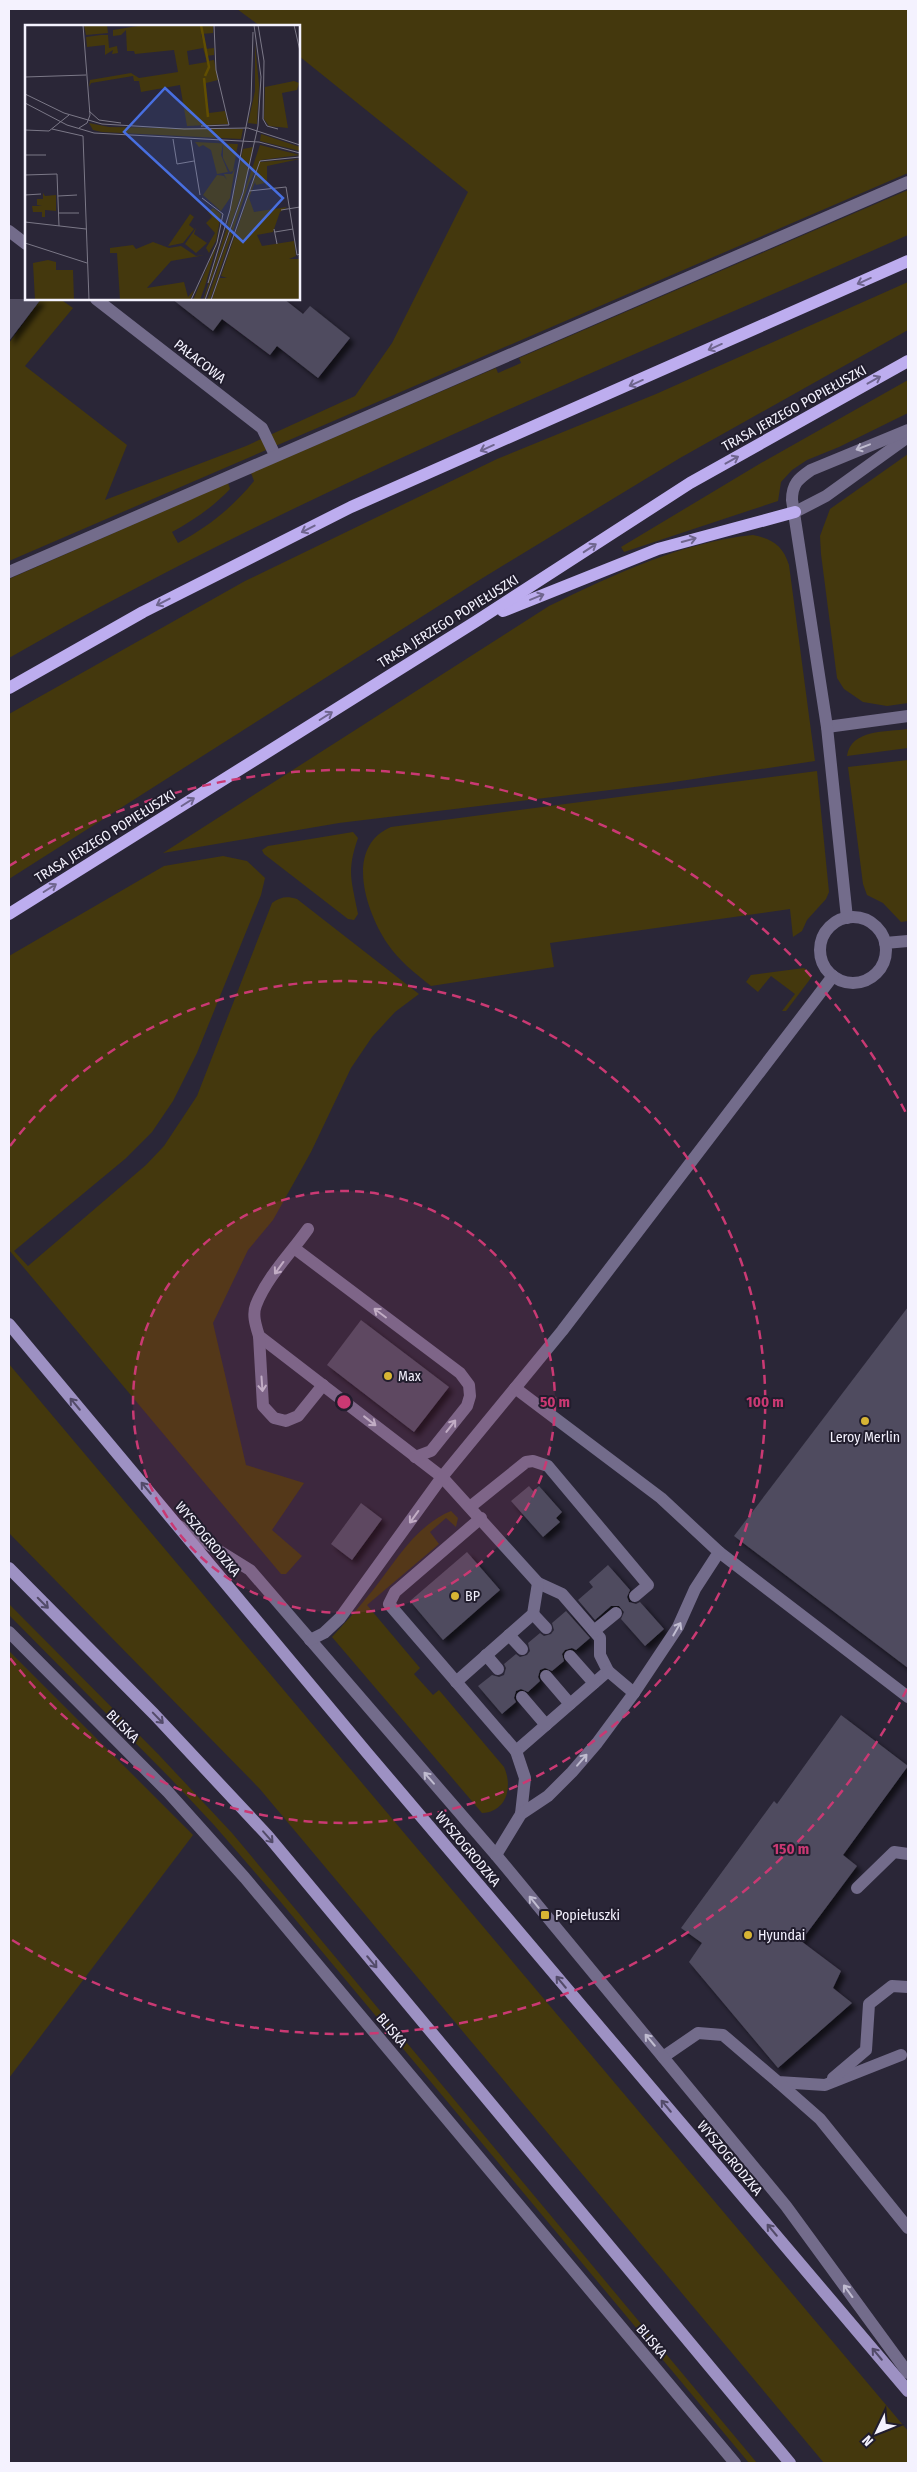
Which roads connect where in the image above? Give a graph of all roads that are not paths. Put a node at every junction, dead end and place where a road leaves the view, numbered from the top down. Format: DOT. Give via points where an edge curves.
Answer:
graph roads {
  1 [pos="908,182"];
  2 [pos="9,231"];
  3 [pos="25,243"];
  4 [pos="908,262"];
  5 [pos="97,300"];
  6 [pos="908,361"];
  7 [pos="908,430"];
  8 [pos="908,437"];
  9 [pos="275,455"];
  10 [pos="795,512"];
  11 [pos="9,572"];
  12 [pos="475,622"];
  13 [pos="9,688"];
  14 [pos="908,716"];
  15 [pos="827,727"];
  16 [pos="9,914"];
  17 [pos="847,918"];
  18 [pos="908,940"];
  19 [pos="885,943"];
  20 [pos="833,976"];
  21 [pos="308,1229"];
  22 [pos="294,1248"];
  23 [pos="9,1324"];
  24 [pos="259,1336"];
  25 [pos="323,1385"];
  26 [pos="515,1388"];
  27 [pos="415,1457"];
  28 [pos="442,1477"];
  29 [pos="470,1507"];
  30 [pos="481,1518"];
  31 [pos="178,1525"];
  32 [pos="719,1552"];
  33 [pos="9,1568"];
  34 [pos="538,1583"];
  35 [pos="635,1596"];
  36 [pos="616,1613"];
  37 [pos="533,1614"];
  38 [pos="546,1628"];
  39 [pos="594,1631"];
  40 [pos="9,1632"];
  41 [pos="509,1634"];
  42 [pos="310,1640"];
  43 [pos="522,1649"];
  44 [pos="486,1655"];
  45 [pos="570,1656"];
  46 [pos="498,1669"];
  47 [pos="608,1671"];
  48 [pos="546,1676"];
  49 [pos="456,1682"];
  50 [pos="594,1684"];
  51 [pos="634,1693"];
  52 [pos="522,1697"];
  53 [pos="908,1697"];
  54 [pos="570,1704"];
  55 [pos="546,1725"];
  56 [pos="516,1751"];
  57 [pos="521,1814"];
  58 [pos="908,1854"];
  59 [pos="496,1855"];
  60 [pos="857,1888"];
  61 [pos="908,1987"];
  62 [pos="901,2056"];
  63 [pos="664,2057"];
  64 [pos="778,2082"];
  65 [pos="825,2085"];
  66 [pos="908,2228"];
  67 [pos="908,2373"];
  68 [pos="908,2391"];
  69 [pos="735,2463"];
  70 [pos="790,2463"];
  1 -- 9 [label="street"];
  2 -- 3 [label="street"];
  4 -- 13 [label="main road, one-way" via="352,507 143,612"];
  5 -- 9 [label="street, PAŁACOWA" via="262,428"];
  12 -- 6 [label="main road, TRASA JERZEGO POPIEŁUSZKI, one-way" via="690,484"];
  7 -- 10 [label="street, one-way" via="811,470 792,488"];
  8 -- 10 [label="street" via="826,496"];
  9 -- 11 [label="street"];
  12 -- 10 [label="main road, one-way" via="658,549"];
  10 -- 15 [label="street"];
  16 -- 12 [label="main road, TRASA JERZEGO POPIEŁUSZKI, one-way"];
  14 -- 15 [label="street"];
  15 -- 17 [label="street"];
  17 -- 19 [label="street" via="862,919 875,926"];
  17 -- 20 [label="street" via="830,926 821,942 822,961"];
  18 -- 19 [label="street"];
  19 -- 20 [label="street" via="883,963 870,978 851,983"];
  20 -- 26 [label="street"];
  21 -- 22 [label="street"];
  22 -- 24 [label="street, one-way" via="255,1306 254,1321"];
  27 -- 22 [label="street, one-way" via="431,1451 467,1406 469,1385 460,1373"];
  31 -- 23 [label="main road, WYSZOGRODZKA, one-way"];
  24 -- 25 [label="street"];
  24 -- 25 [label="street, one-way" via="263,1406 274,1418 286,1421 298,1416"];
  25 -- 27 [label="street, one-way"];
  26 -- 28 [label="street"];
  26 -- 32 [label="street" via="661,1498"];
  27 -- 28 [label="street"];
  28 -- 29 [label="street"];
  28 -- 42 [label="street, one-way" via="340,1618 324,1633"];
  29 -- 30 [label="street"];
  29 -- 35 [label="street" via="526,1462 548,1466 648,1585"];
  30 -- 34 [label="street"];
  30 -- 49 [label="street" via="395,1592 388,1604"];
  31 -- 42 [label="street" via="250,1570"];
  68 -- 31 [label="main road, WYSZOGRODZKA, one-way"];
  51 -- 32 [label="street, one-way" via="678,1627 695,1589"];
  32 -- 53 [label="street"];
  33 -- 70 [label="main road, one-way" via="154,1714 268,1836"];
  34 -- 37 [label="street"];
  34 -- 39 [label="street" via="562,1594"];
  36 -- 39 [label="street"];
  37 -- 38 [label="street"];
  37 -- 41 [label="street"];
  39 -- 47 [label="street" via="600,1638 600,1655"];
  40 -- 69 [label="street, BLISKA" via="168,1792 245,1878"];
  41 -- 43 [label="street"];
  41 -- 44 [label="street"];
  59 -- 42 [label="street, one-way"];
  44 -- 46 [label="street"];
  44 -- 49 [label="street"];
  45 -- 50 [label="street"];
  47 -- 50 [label="street"];
  47 -- 51 [label="street"];
  48 -- 54 [label="street"];
  49 -- 56 [label="street"];
  50 -- 54 [label="street"];
  57 -- 51 [label="street, one-way" via="548,1796 572,1772"];
  52 -- 55 [label="street"];
  54 -- 55 [label="street"];
  55 -- 56 [label="street"];
  56 -- 57 [label="street" via="525,1778"];
  57 -- 59 [label="street"];
  58 -- 60 [label="street" via="894,1852"];
  63 -- 59 [label="street, one-way"];
  61 -- 65 [label="street" via="892,1986 869,2004 866,2050"];
  62 -- 65 [label="street"];
  63 -- 64 [label="street" via="698,2033 723,2036"];
  67 -- 63 [label="street, one-way" via="786,2206"];
  64 -- 65 [label="street"];
  64 -- 66 [label="street" via="820,2119"];
}
